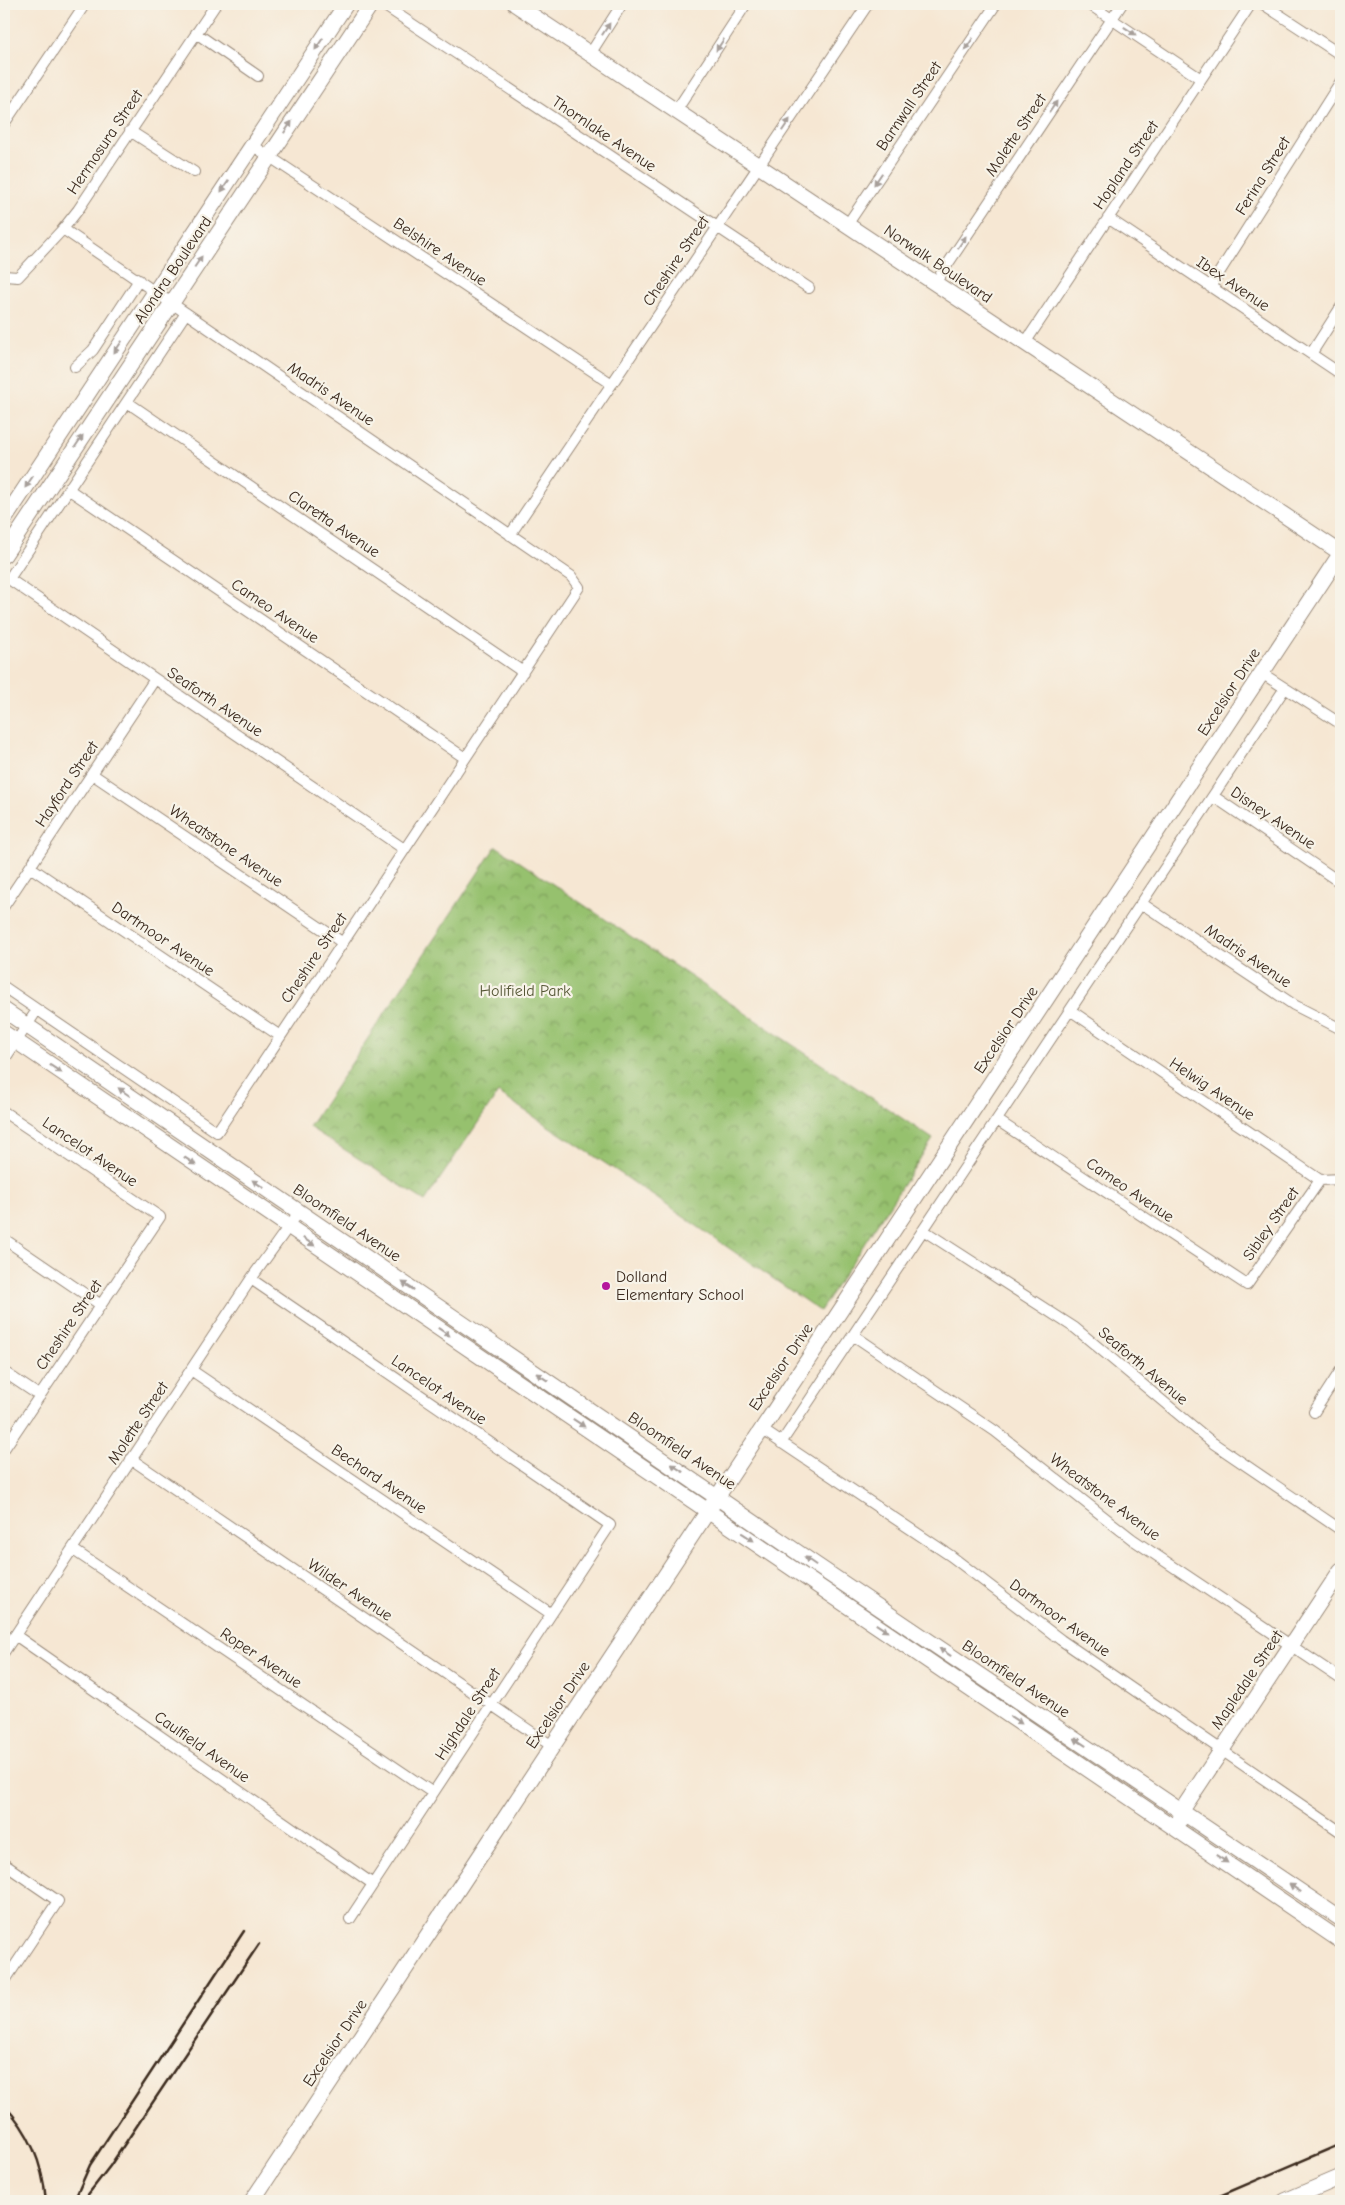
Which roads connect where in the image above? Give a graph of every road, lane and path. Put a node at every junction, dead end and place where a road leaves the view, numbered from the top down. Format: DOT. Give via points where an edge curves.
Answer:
graph roads {
  1 [pos="85,4"];
  2 [pos="216,4"];
  3 [pos="346,4"];
  4 [pos="371,4"];
  5 [pos="382,4"];
  6 [pos="514,4"];
  7 [pos="622,4"];
  8 [pos="746,4"];
  9 [pos="868,4"];
  10 [pos="996,4"];
  11 [pos="1090,4"];
  12 [pos="1122,4"];
  13 [pos="1251,4"];
  14 [pos="1263,4"];
  15 [pos="1112,19"];
  16 [pos="196,33"];
  17 [pos="590,54"];
  18 [pos="1341,55"];
  19 [pos="258,76"];
  20 [pos="1201,79"];
  21 [pos="1341,81"];
  22 [pos="676,111"];
  23 [pos="4,124"];
  24 [pos="130,131"];
  25 [pos="252,145"];
  26 [pos="269,156"];
  27 [pos="758,166"];
  28 [pos="194,172"];
  29 [pos="1108,218"];
  30 [pos="847,224"];
  31 [pos="717,227"];
  32 [pos="63,230"];
  33 [pos="4,276"];
  34 [pos="138,280"];
  35 [pos="935,283"];
  36 [pos="1210,287"];
  37 [pos="808,288"];
  38 [pos="155,292"];
  39 [pos="171,303"];
  40 [pos="1341,307"];
  41 [pos="186,313"];
  42 [pos="1025,343"];
  43 [pos="1310,354"];
  44 [pos="75,367"];
  45 [pos="1341,374"];
  46 [pos="612,384"];
  47 [pos="127,402"];
  48 [pos="68,489"];
  49 [pos="4,520"];
  50 [pos="510,535"];
  51 [pos="1341,553"];
  52 [pos="4,555"];
  53 [pos="579,587"];
  54 [pos="523,672"];
  55 [pos="1263,674"];
  56 [pos="155,679"];
  57 [pos="1285,688"];
  58 [pos="1341,724"];
  59 [pos="465,758"];
  60 [pos="92,774"];
  61 [pos="1213,796"];
  62 [pos="404,849"];
  63 [pos="30,867"];
  64 [pos="1341,882"];
  65 [pos="1141,903"];
  66 [pos="4,906"];
  67 [pos="343,943"];
  68 [pos="4,987"];
  69 [pos="4,1010"];
  70 [pos="37,1010"];
  71 [pos="1070,1010"];
  72 [pos="27,1025"];
  73 [pos="1341,1029"];
  74 [pos="280,1036"];
  75 [pos="10,1037"];
  76 [pos="4,1060"];
  77 [pos="4,1112"];
  78 [pos="997,1120"];
  79 [pos="1341,1178"];
  80 [pos="1320,1180"];
  81 [pos="299,1212"];
  82 [pos="160,1217"];
  83 [pos="288,1227"];
  84 [pos="923,1230"];
  85 [pos="4,1239"];
  86 [pos="251,1279"];
  87 [pos="1247,1286"];
  88 [pos="101,1305"];
  89 [pos="853,1335"];
  90 [pos="191,1370"];
  91 [pos="1341,1370"];
  92 [pos="4,1372"];
  93 [pos="40,1396"];
  94 [pos="1314,1412"];
  95 [pos="760,1429"];
  96 [pos="780,1443"];
  97 [pos="4,1449"];
  98 [pos="132,1459"];
  99 [pos="717,1495"];
  100 [pos="708,1509"];
  101 [pos="610,1525"];
  102 [pos="1341,1530"];
  103 [pos="72,1549"];
  104 [pos="1341,1570"];
  105 [pos="550,1613"];
  106 [pos="15,1635"];
  107 [pos="1291,1645"];
  108 [pos="4,1652"];
  109 [pos="1341,1679"];
  110 [pos="492,1706"];
  111 [pos="552,1746"];
  112 [pos="1222,1748"];
  113 [pos="1120,1770"];
  114 [pos="1141,1783"];
  115 [pos="1120,1791"];
  116 [pos="434,1793"];
  117 [pos="1182,1810"];
  118 [pos="1158,1815"];
  119 [pos="1181,1831"];
  120 [pos="1341,1832"];
  121 [pos="4,1864"];
  122 [pos="372,1884"];
  123 [pos="350,1919"];
  124 [pos="1341,1919"];
  125 [pos="1341,1941"];
  126 [pos="4,1982"];
  127 [pos="1341,2177"];
  128 [pos="252,2201"];
  129 [pos="1285,2201"];
  1 -- 23 [label="street"];
  2 -- 16 [label="street, Hermosura Street"];
  3 -- 25 [label="main road, Alondra Boulevard, one-way"];
  26 -- 4 [label="main road, Alondra Boulevard, one-way"];
  5 -- 31 [label="street, Thornlake Avenue"];
  6 -- 17 [label="main road, Norwalk Boulevard"];
  17 -- 7 [label="street, one-way"];
  8 -- 22 [label="street, one-way"];
  27 -- 9 [label="street, Cheshire Street, one-way"];
  10 -- 30 [label="street, Barnwall Street, one-way"];
  11 -- 15 [label="street"];
  12 -- 15 [label="street, Molette Street"];
  13 -- 20 [label="street, Hopland Street"];
  14 -- 18 [label="street"];
  15 -- 20 [label="street, one-way"];
  35 -- 15 [label="street, Molette Street, one-way"];
  16 -- 19 [label="street"];
  16 -- 24 [label="street, Hermosura Street"];
  17 -- 22 [label="main road, Norwalk Boulevard"];
  20 -- 29 [label="street, Hopland Street"];
  21 -- 36 [label="street, Ferina Street"];
  22 -- 27 [label="main road, Norwalk Boulevard"];
  24 -- 28 [label="street"];
  24 -- 32 [label="street, Hermosura Street"];
  25 -- 26 [label="street, Belshire Avenue"];
  25 -- 38 [label="main road, Alondra Boulevard, one-way"];
  39 -- 26 [label="main road, Alondra Boulevard, one-way"];
  26 -- 46 [label="street, Belshire Avenue"];
  27 -- 30 [label="main road, Norwalk Boulevard"];
  27 -- 31 [label="street, Cheshire Street"];
  29 -- 36 [label="street, Ibex Avenue"];
  29 -- 42 [label="street, Hopland Street"];
  30 -- 35 [label="main road, Norwalk Boulevard"];
  31 -- 37 [label="street, Thornlake Avenue"];
  31 -- 46 [label="street, Cheshire Street"];
  32 -- 33 [label="street, Hermosura Street" via="18,277"];
  32 -- 34 [label="street, Madris Avenue"];
  34 -- 38 [label="street, Madris Avenue"];
  34 -- 44 [label="street, Alondra Boulevard" via="93,350"];
  35 -- 42 [label="main road, Norwalk Boulevard"];
  36 -- 43 [label="street, Ibex Avenue"];
  38 -- 39 [label="street, Madris Avenue"];
  38 -- 49 [label="main road, Alondra Boulevard, one-way"];
  39 -- 41 [label="street, Madris Avenue"];
  52 -- 39 [label="main road, Alondra Boulevard, one-way"];
  40 -- 43 [label="street"];
  41 -- 47 [label="street"];
  41 -- 50 [label="street, Madris Avenue"];
  42 -- 51 [label="main road, Norwalk Boulevard"];
  43 -- 45 [label="street, Ibex Avenue"];
  46 -- 50 [label="street, Cheshire Street"];
  47 -- 48 [label="street"];
  47 -- 54 [label="street, Claretta Avenue"];
  48 -- 56 [label="street, Seaforth Avenue" via="8,579"];
  48 -- 59 [label="street, Cameo Avenue"];
  50 -- 53 [label="street, Madris Avenue" via="572,576"];
  51 -- 55 [label="main road, Excelsior Drive"];
  53 -- 54 [label="street, Cheshire Street"];
  54 -- 59 [label="street, Cheshire Street"];
  55 -- 57 [label="street"];
  55 -- 95 [label="main road, Excelsior Drive"];
  56 -- 60 [label="street, Hayford Street"];
  56 -- 62 [label="street, Seaforth Avenue"];
  57 -- 58 [label="street"];
  57 -- 61 [label="street"];
  59 -- 62 [label="street, Cheshire Street"];
  60 -- 63 [label="street, Hayford Street"];
  60 -- 67 [label="street, Wheatstone Avenue"];
  61 -- 64 [label="street, Disney Avenue"];
  61 -- 65 [label="street"];
  62 -- 67 [label="street, Cheshire Street"];
  63 -- 66 [label="street, Hayford Street"];
  63 -- 74 [label="street, Dartmoor Avenue"];
  65 -- 71 [label="street"];
  65 -- 73 [label="street, Madris Avenue" via="1294,1005"];
  67 -- 74 [label="street, Cheshire Street"];
  68 -- 70 [label="street, Cheshire Street"];
  69 -- 72 [label="main road, Bloomfield Avenue"];
  70 -- 72 [label="street"];
  70 -- 74 [label="street, Cheshire Street" via="217,1132"];
  71 -- 78 [label="street"];
  71 -- 80 [label="street, Helwig Avenue"];
  72 -- 75 [label="street"];
  81 -- 72 [label="main road, Bloomfield Avenue, one-way"];
  75 -- 76 [label="street"];
  75 -- 83 [label="main road, Bloomfield Avenue, one-way"];
  77 -- 82 [label="street, Lancelot Avenue"];
  78 -- 84 [label="street"];
  78 -- 87 [label="street, Cameo Avenue"];
  79 -- 80 [label="street"];
  80 -- 87 [label="street, Sibley Street"];
  81 -- 83 [label="street, Molette Street"];
  99 -- 81 [label="main road, Bloomfield Avenue, one-way"];
  82 -- 88 [label="street, Cheshire Street"];
  83 -- 86 [label="street, Molette Street"];
  83 -- 100 [label="main road, Bloomfield Avenue, one-way"];
  84 -- 89 [label="street"];
  84 -- 102 [label="street, Seaforth Avenue" via="1075,1328 1213,1443"];
  85 -- 88 [label="street"];
  86 -- 90 [label="street, Molette Street"];
  86 -- 101 [label="street, Lancelot Avenue"];
  88 -- 93 [label="street, Cheshire Street"];
  89 -- 96 [label="street"];
  89 -- 107 [label="street, Wheatstone Avenue" via="995,1431 1132,1538"];
  90 -- 98 [label="street, Molette Street"];
  90 -- 105 [label="street, Bechard Avenue"];
  91 -- 94 [label="street"];
  92 -- 93 [label="street"];
  93 -- 97 [label="street, Cheshire Street"];
  95 -- 96 [label="street, Dartmoor Avenue"];
  95 -- 99 [label="main road, Excelsior Drive"];
  96 -- 112 [label="street, Dartmoor Avenue" via="951,1556 1061,1640"];
  98 -- 103 [label="street, Molette Street"];
  98 -- 110 [label="street, Wilder Avenue"];
  99 -- 100 [label="main road, Excelsior Drive"];
  113 -- 99 [label="main road, Bloomfield Avenue, one-way"];
  100 -- 111 [label="main road, Excelsior Drive"];
  100 -- 115 [label="main road, Bloomfield Avenue, one-way"];
  101 -- 105 [label="street, Highdale Street"];
  103 -- 106 [label="street, Molette Street"];
  103 -- 116 [label="street, Roper Avenue"];
  104 -- 107 [label="main road, Mapledale Street"];
  105 -- 110 [label="street, Highdale Street"];
  106 -- 108 [label="street, Molette Street"];
  106 -- 122 [label="street, Caulfield Avenue"];
  107 -- 109 [label="street, Wheatstone Avenue"];
  107 -- 112 [label="main road, Mapledale Street"];
  110 -- 111 [label="street, Wilder Avenue"];
  110 -- 116 [label="street, Highdale Street"];
  111 -- 128 [label="main road, Excelsior Drive"];
  112 -- 117 [label="main road, Mapledale Street"];
  112 -- 120 [label="street, Dartmoor Avenue"];
  113 -- 114 [label="main road, Bloomfield Avenue"];
  113 -- 115 [label="main road"];
  114 -- 115 [label="main road"];
  114 -- 117 [label="main road, Bloomfield Avenue"];
  115 -- 118 [label="main road, Bloomfield Avenue"];
  116 -- 122 [label="street, Highdale Street"];
  117 -- 118 [label="main road"];
  117 -- 119 [label="main road"];
  124 -- 117 [label="main road, Bloomfield Avenue, one-way"];
  118 -- 119 [label="main road, Bloomfield Avenue"];
  119 -- 125 [label="main road, Bloomfield Avenue, one-way"];
  121 -- 126 [label="street" via="58,1901"];
  122 -- 123 [label="street, Highdale Street"];
  127 -- 129 [label="main road"];
}
